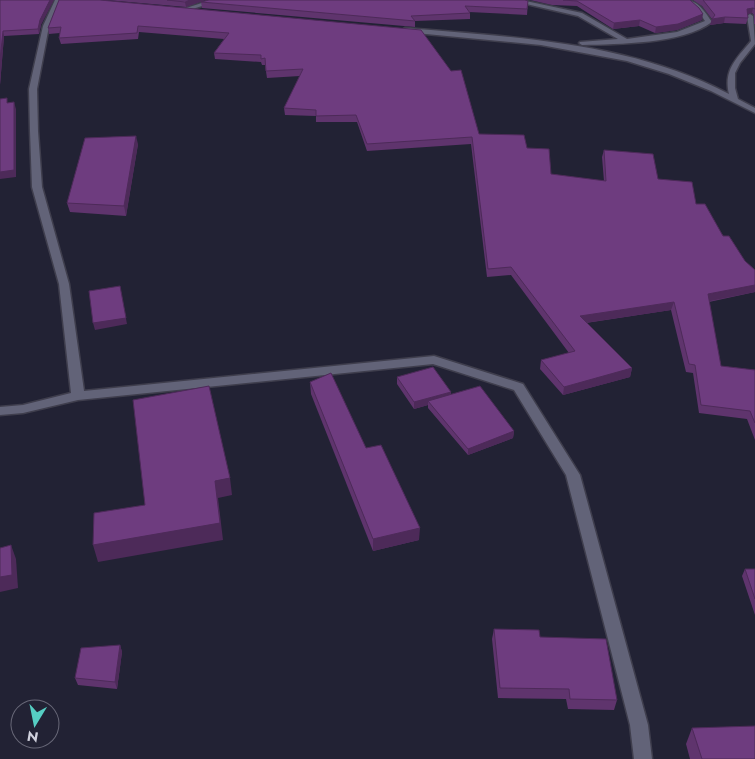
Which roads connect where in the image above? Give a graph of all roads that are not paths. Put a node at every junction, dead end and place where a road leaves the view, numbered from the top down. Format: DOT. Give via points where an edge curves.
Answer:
graph roads {
  1 [pos="58,0"];
  2 [pos="218,0"];
  3 [pos="512,0"];
  4 [pos="688,0"];
  5 [pos="173,9"];
  6 [pos="183,10"];
  7 [pos="202,12"];
  8 [pos="750,16"];
  9 [pos="401,29"];
  10 [pos="626,41"];
  11 [pos="552,44"];
  12 [pos="734,98"];
  13 [pos="755,111"];
  14 [pos="78,396"];
  15 [pos="0,411"];
  16 [pos="643,759"];
  1 -- 14 [label="street" via="46,26 33,90 34,132 37,187 64,284"];
  2 -- 6 [label="street"];
  3 -- 10 [label="street" via="580,14"];
  4 -- 10 [label="street" via="709,22 694,30 666,37"];
  5 -- 6 [label="street"];
  6 -- 7 [label="street"];
  8 -- 12 [label="street" via="754,41 731,70 729,83"];
  9 -- 11 [label="street"];
  10 -- 11 [label="street"];
  11 -- 12 [label="street" via="629,58"];
  12 -- 13 [label="street"];
  14 -- 15 [label="street"];
  14 -- 16 [label="street" via="434,360 519,387 573,475 639,725"];
}
